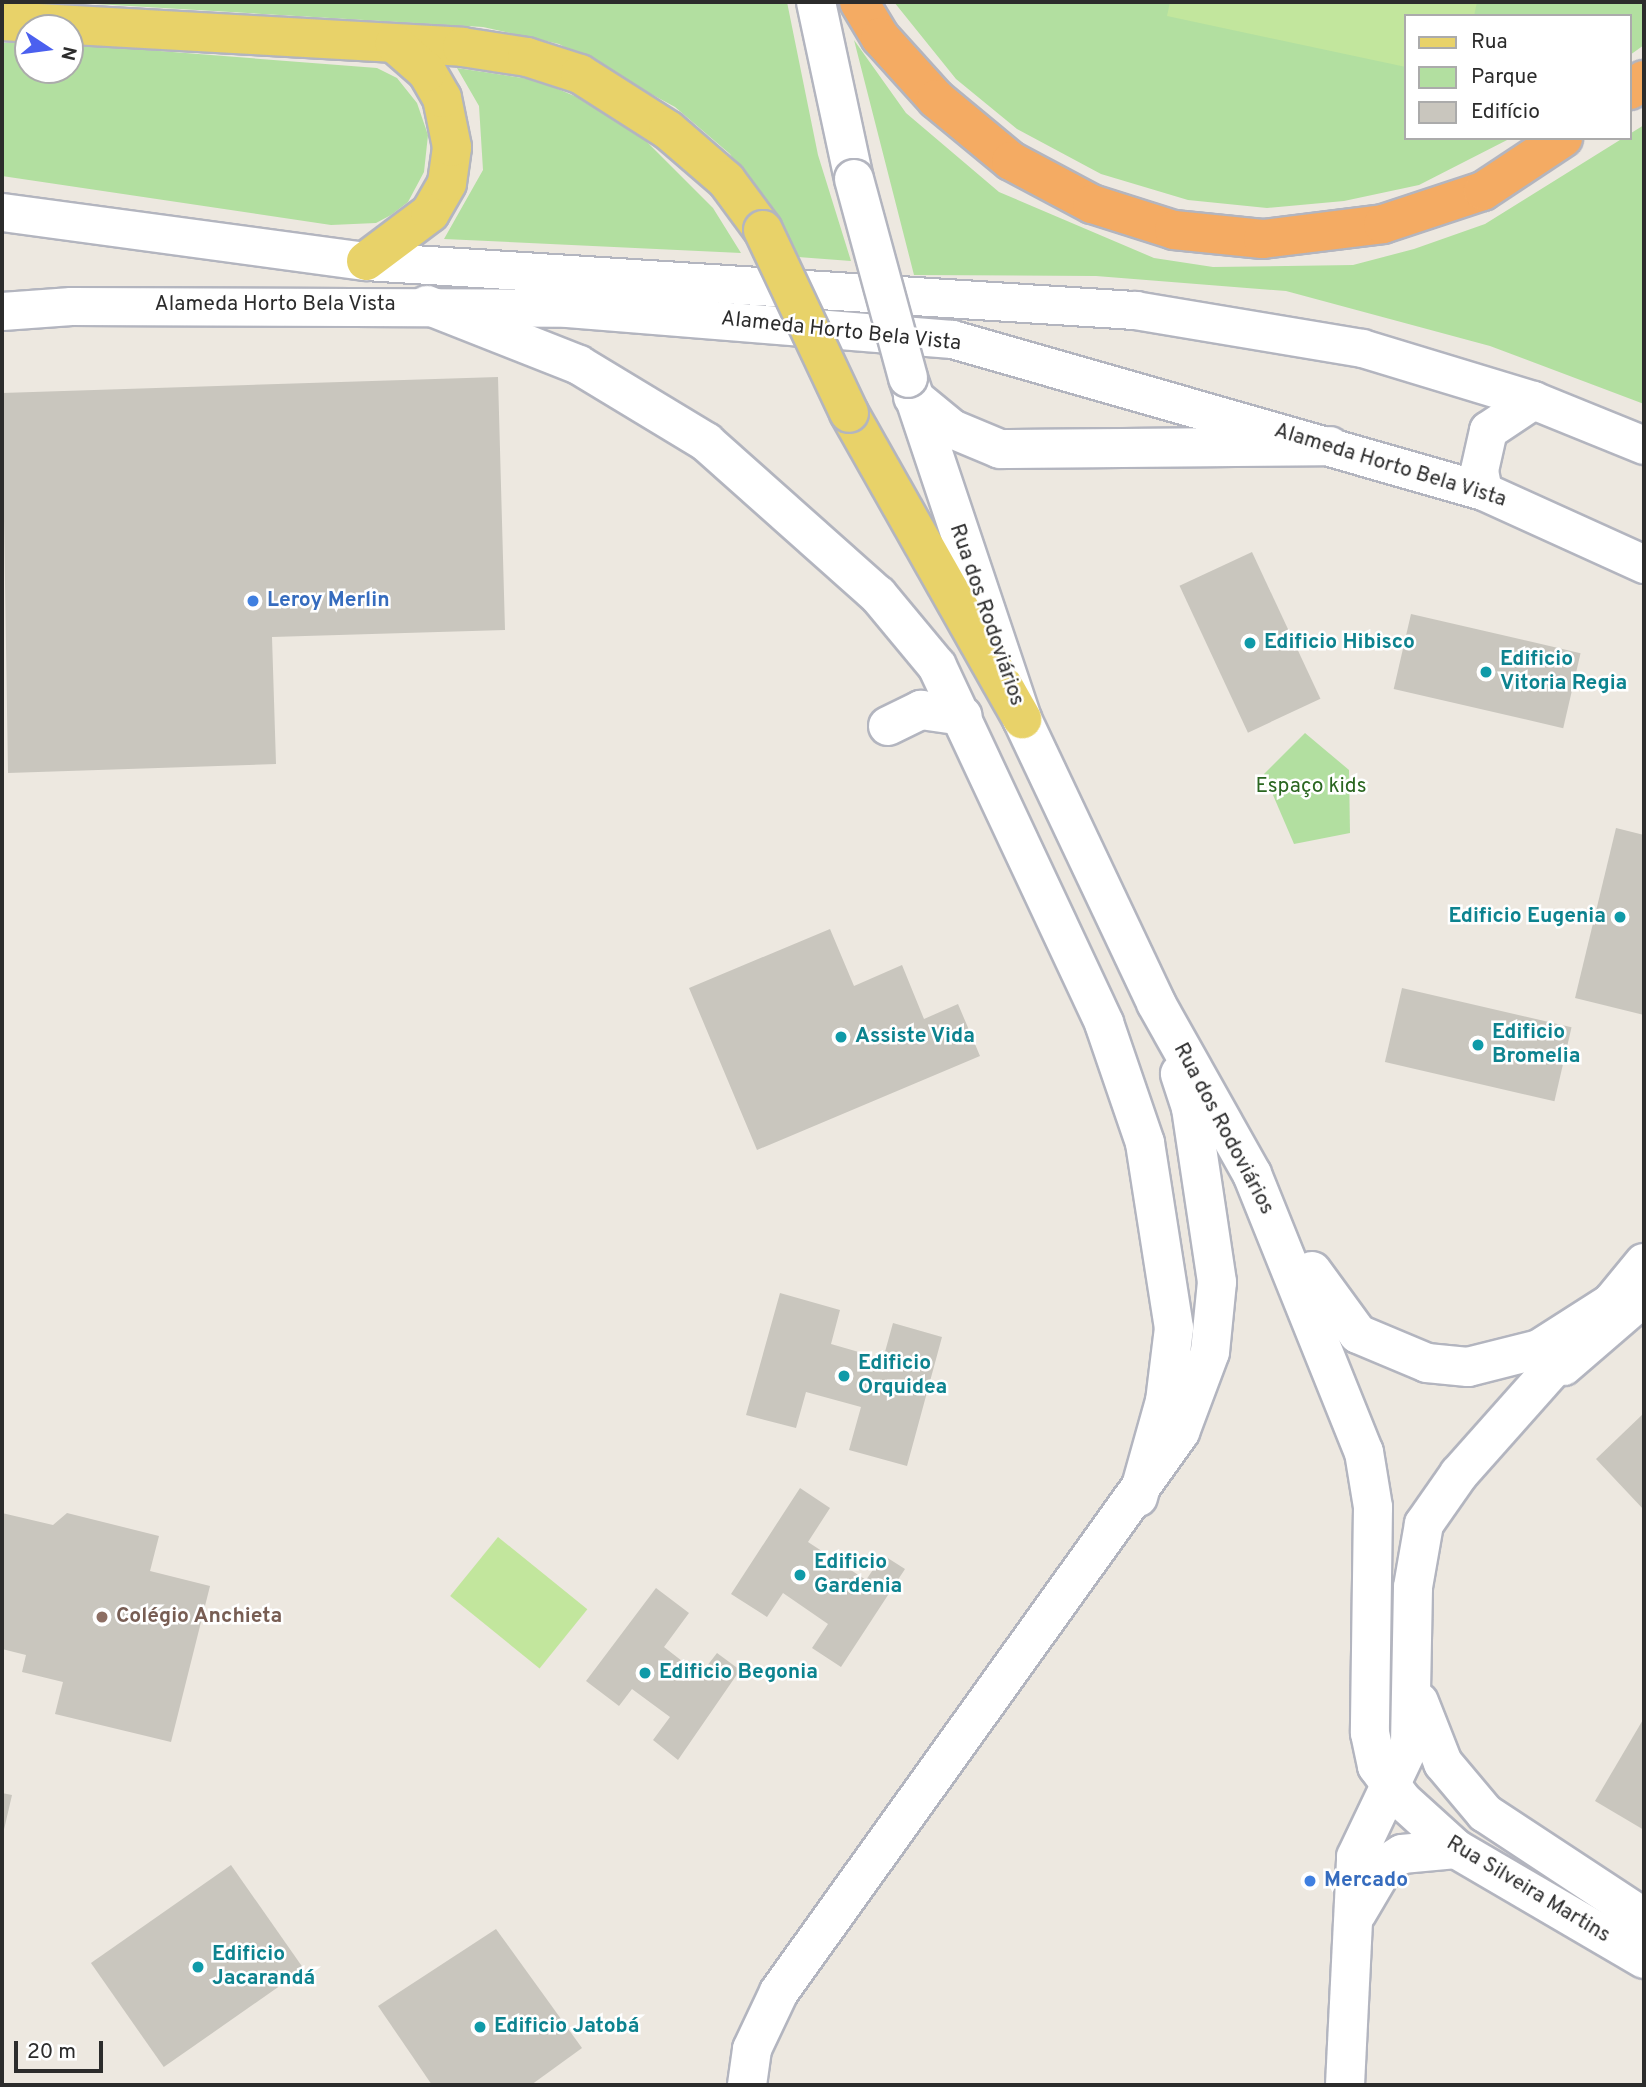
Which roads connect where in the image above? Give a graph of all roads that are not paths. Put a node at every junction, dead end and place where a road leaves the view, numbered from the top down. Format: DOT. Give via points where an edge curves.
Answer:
graph roads {
  1 [pos="816,2"];
  2 [pos="859,2"];
  3 [pos="2,21"];
  4 [pos="395,44"];
  5 [pos="1560,140"];
  6 [pos="2,212"];
  7 [pos="366,261"];
  8 [pos="427,305"];
  9 [pos="2,311"];
  10 [pos="910,388"];
  11 [pos="1533,400"];
  12 [pos="1644,445"];
  13 [pos="1330,446"];
  14 [pos="1483,491"];
  15 [pos="1644,564"];
  16 [pos="963,716"];
  17 [pos="1021,719"];
  18 [pos="888,726"];
  19 [pos="1018,844"];
  20 [pos="1109,902"];
  21 [pos="1156,1003"];
  22 [pos="1252,1174"];
  23 [pos="1644,1263"];
  24 [pos="1628,1303"];
  25 [pos="1138,1497"];
  26 [pos="1416,1690"];
  27 [pos="1389,1783"];
  28 [pos="1456,1849"];
  29 [pos="1644,1918"];
  30 [pos="1352,1935"];
  31 [pos="1644,1959"];
  32 [pos="747,2085"];
  33 [pos="1345,2085"];
  1 -- 10 [label="main road, Rua dos Rodoviários, bridge" via="855,179"];
  2 -- 5 [label="highway" via="880,37 936,99 1011,161 1092,204 1174,230 1263,239 1372,226 1483,191"];
  3 -- 4 [label="main road"];
  4 -- 7 [label="main road" via="427,72 442,98 452,147 447,183 430,213"];
  4 -- 17 [label="main road, bridge" via="527,57 580,74 668,130 726,180 763,230 849,413"];
  6 -- 7 [label="street, Alameda Horto Bela Vista"];
  7 -- 11 [label="street, Alameda Horto Bela Vista" via="1135,310 1362,348"];
  8 -- 9 [label="street, Alameda Horto Bela Vista"];
  8 -- 13 [label="street, Alameda Horto Bela Vista" via="567,307 952,339"];
  8 -- 16 [label="main road" via="579,365 706,442 898,614"];
  10 -- 13 [label="main road" via="952,429 1000,450"];
  10 -- 17 [label="main road, Rua dos Rodoviários"];
  11 -- 12 [label="street, Alameda Horto Bela Vista"];
  11 -- 14 [label="street" via="1488,430 1479,470"];
  13 -- 14 [label="street, Alameda Horto Bela Vista"];
  14 -- 15 [label="street, Alameda Horto Bela Vista"];
  16 -- 18 [label="main road" via="920,710"];
  16 -- 19 [label="main road"];
  17 -- 20 [label="main road, Rua dos Rodoviários"];
  19 -- 20 [label="main road"];
  19 -- 25 [label="main road" via="1122,1069 1158,1205 1173,1358"];
  20 -- 21 [label="main road, Rua dos Rodoviários"];
  21 -- 22 [label="main road, Rua dos Rodoviários"];
  21 -- 25 [label="main road" via="1191,1108 1217,1282 1199,1388 1181,1432"];
  22 -- 24 [label="main road" via="1338,1313 1381,1348 1427,1363 1503,1363"];
  22 -- 27 [label="main road, Rua dos Rodoviários" via="1363,1452 1376,1579 1370,1733 1377,1766"];
  23 -- 24 [label="main road"];
  24 -- 26 [label="main road" via="1536,1390 1459,1474 1424,1524 1413,1587"];
  25 -- 32 [label="main road" via="779,1992 752,2049"];
  26 -- 27 [label="main road" via="1410,1744"];
  26 -- 29 [label="main road, Rua Silveira Martins" via="1443,1763 1485,1813"];
  27 -- 28 [label="main road, Rua Silveira Martins"];
  27 -- 30 [label="main road" via="1356,1857"];
  28 -- 30 [label="main road" via="1415,1851 1386,1864 1361,1899"];
  28 -- 31 [label="main road, Rua Silveira Martins"];
  30 -- 33 [label="main road"];
}
